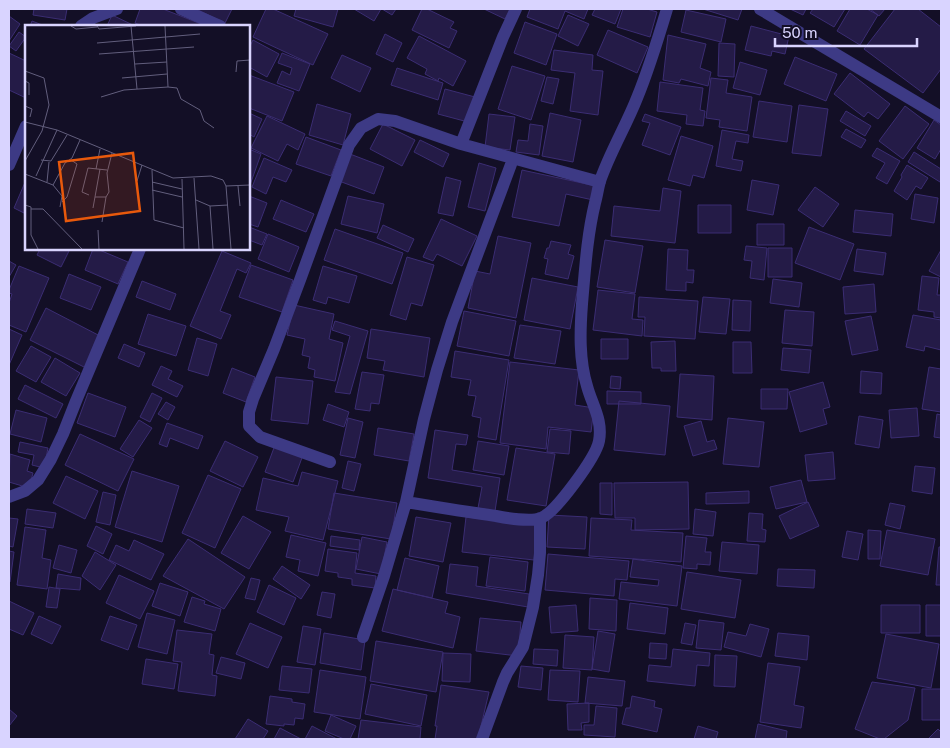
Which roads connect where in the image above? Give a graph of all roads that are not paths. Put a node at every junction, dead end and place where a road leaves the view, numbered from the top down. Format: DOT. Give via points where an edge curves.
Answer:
graph roads {
  1 [pos="118,9"];
  2 [pos="181,9"];
  3 [pos="516,9"];
  4 [pos="667,9"];
  5 [pos="760,9"];
  6 [pos="82,25"];
  7 [pos="218,25"];
  8 [pos="941,117"];
  9 [pos="25,128"];
  10 [pos="460,144"];
  11 [pos="513,158"];
  12 [pos="9,165"];
  13 [pos="600,182"];
  14 [pos="140,250"];
  15 [pos="330,462"];
  16 [pos="9,497"];
  17 [pos="406,502"];
  18 [pos="540,518"];
  19 [pos="363,637"];
  20 [pos="482,739"];
  1 -- 6 [label="street"];
  2 -- 7 [label="street"];
  3 -- 10 [label="street"];
  4 -- 13 [label="street" via="637,99"];
  5 -- 8 [label="street"];
  9 -- 12 [label="street"];
  10 -- 11 [label="street"];
  10 -- 15 [label="street" via="395,121 378,119 361,128 349,145 249,412 249,426 260,437"];
  11 -- 13 [label="street"];
  11 -- 17 [label="street" via="437,370"];
  13 -- 18 [label="street" via="585,261 581,324 582,361 600,427 599,442 578,479"];
  14 -- 16 [label="street" via="51,460 38,480 26,490"];
  17 -- 18 [label="street" via="509,518"];
  17 -- 19 [label="street"];
  18 -- 20 [label="street" via="538,575 523,647 502,682"];
}
